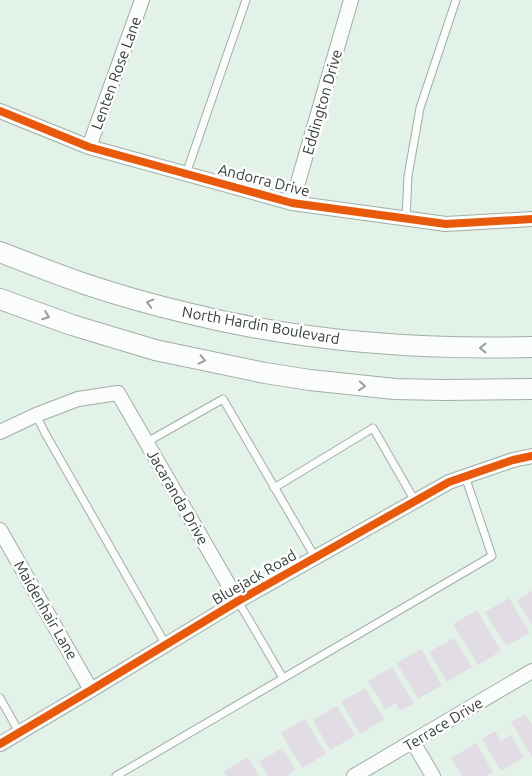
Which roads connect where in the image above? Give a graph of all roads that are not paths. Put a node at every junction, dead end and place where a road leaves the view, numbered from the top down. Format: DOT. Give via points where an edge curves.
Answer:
graph roads {
  1 [pos="142,0"];
  2 [pos="246,0"];
  3 [pos="351,0"];
  4 [pos="456,0"];
  5 [pos="0,111"];
  6 [pos="89,147"];
  7 [pos="186,174"];
  8 [pos="292,203"];
  9 [pos="406,218"];
  10 [pos="532,219"];
  11 [pos="0,252"];
  12 [pos="0,299"];
  13 [pos="532,347"];
  14 [pos="532,389"];
  15 [pos="36,415"];
  16 [pos="0,432"];
  17 [pos="147,442"];
  18 [pos="532,456"];
  19 [pos="465,476"];
  20 [pos="274,488"];
  21 [pos="415,501"];
  22 [pos="0,530"];
  23 [pos="315,557"];
  24 [pos="238,601"];
  25 [pos="166,645"];
  26 [pos="532,671"];
  27 [pos="283,678"];
  28 [pos="91,690"];
  29 [pos="0,698"];
  30 [pos="19,732"];
  31 [pos="413,742"];
  32 [pos="0,744"];
  33 [pos="116,776"];
  34 [pos="354,776"];
  35 [pos="433,776"];
  1 -- 6 [label="street, Lenten Rose Lane"];
  2 -- 7 [label="lane"];
  3 -- 8 [label="street, Eddington Drive"];
  4 -- 9 [label="lane" via="420,108 408,176"];
  5 -- 6 [label="street, Andorra Drive"];
  6 -- 7 [label="street, Andorra Drive"];
  7 -- 8 [label="street, Andorra Drive"];
  8 -- 9 [label="street, Andorra Drive"];
  9 -- 10 [label="street, Andorra Drive" via="446,224"];
  13 -- 11 [label="main road, North Hardin Boulevard, one-way" via="386,344 265,329 128,297"];
  12 -- 14 [label="main road, one-way" via="155,350 264,373 395,389"];
  15 -- 16 [label="street"];
  15 -- 17 [label="street, Jacaranda Drive" via="78,399 118,393"];
  15 -- 25 [label="lane"];
  17 -- 20 [label="lane" via="223,399"];
  17 -- 24 [label="street, Jacaranda Drive"];
  18 -- 19 [label="street, Bluejack Road"];
  19 -- 21 [label="street, Bluejack Road"];
  19 -- 27 [label="lane" via="492,556"];
  20 -- 21 [label="lane" via="373,428"];
  20 -- 23 [label="lane"];
  21 -- 23 [label="street, Bluejack Road"];
  22 -- 28 [label="street, Maidenhair Lane"];
  23 -- 24 [label="street, Bluejack Road"];
  24 -- 25 [label="street, Bluejack Road"];
  24 -- 27 [label="lane"];
  25 -- 28 [label="street, Bluejack Road"];
  26 -- 31 [label="street, Terrace Drive"];
  27 -- 33 [label="lane"];
  28 -- 30 [label="street, Bluejack Road"];
  29 -- 30 [label="lane"];
  30 -- 32 [label="street, Bluejack Road"];
  31 -- 34 [label="street, Terrace Drive"];
  31 -- 35 [label="street"];
}
